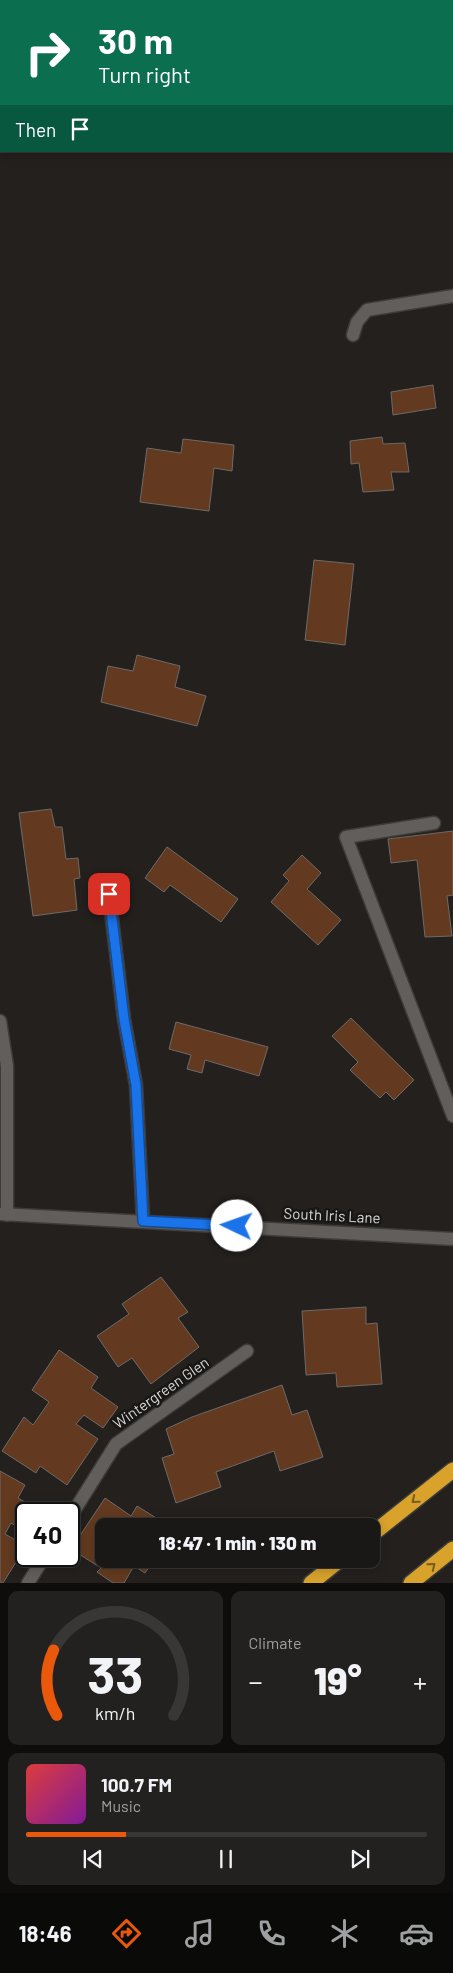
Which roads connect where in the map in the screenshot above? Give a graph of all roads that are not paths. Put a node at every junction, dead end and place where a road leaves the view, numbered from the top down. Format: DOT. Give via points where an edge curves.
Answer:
graph roads {
  1 [pos="453,296"];
  2 [pos="353,335"];
  3 [pos="434,823"];
  4 [pos="109,894"];
  5 [pos="0,1021"];
  6 [pos="453,1116"];
  7 [pos="3,1162"];
  8 [pos="4,1214"];
  9 [pos="143,1221"];
  10 [pos="453,1239"];
  11 [pos="248,1351"];
  12 [pos="453,1470"];
  13 [pos="80,1502"];
  14 [pos="380,1528"];
  15 [pos="453,1549"];
  16 [pos="38,1567"];
  17 [pos="330,1568"];
  18 [pos="28,1583"];
  19 [pos="311,1583"];
  20 [pos="411,1583"];
  1 -- 2 [label="street" via="367,310 357,322"];
  3 -- 6 [label="street" via="346,837"];
  4 -- 9 [label="street" via="124,1019 136,1085"];
  5 -- 7 [label="street" via="6,1066"];
  7 -- 8 [label="street"];
  8 -- 9 [label="street, South Iris Lane"];
  9 -- 10 [label="street, South Iris Lane"];
  11 -- 13 [label="street, Wintergreen Glen" via="116,1444"];
  12 -- 14 [label="highway, one-way"];
  20 -- 15 [label="highway, one-way"];
  16 -- 18 [label="street"];
  17 -- 19 [label="highway"];
}
